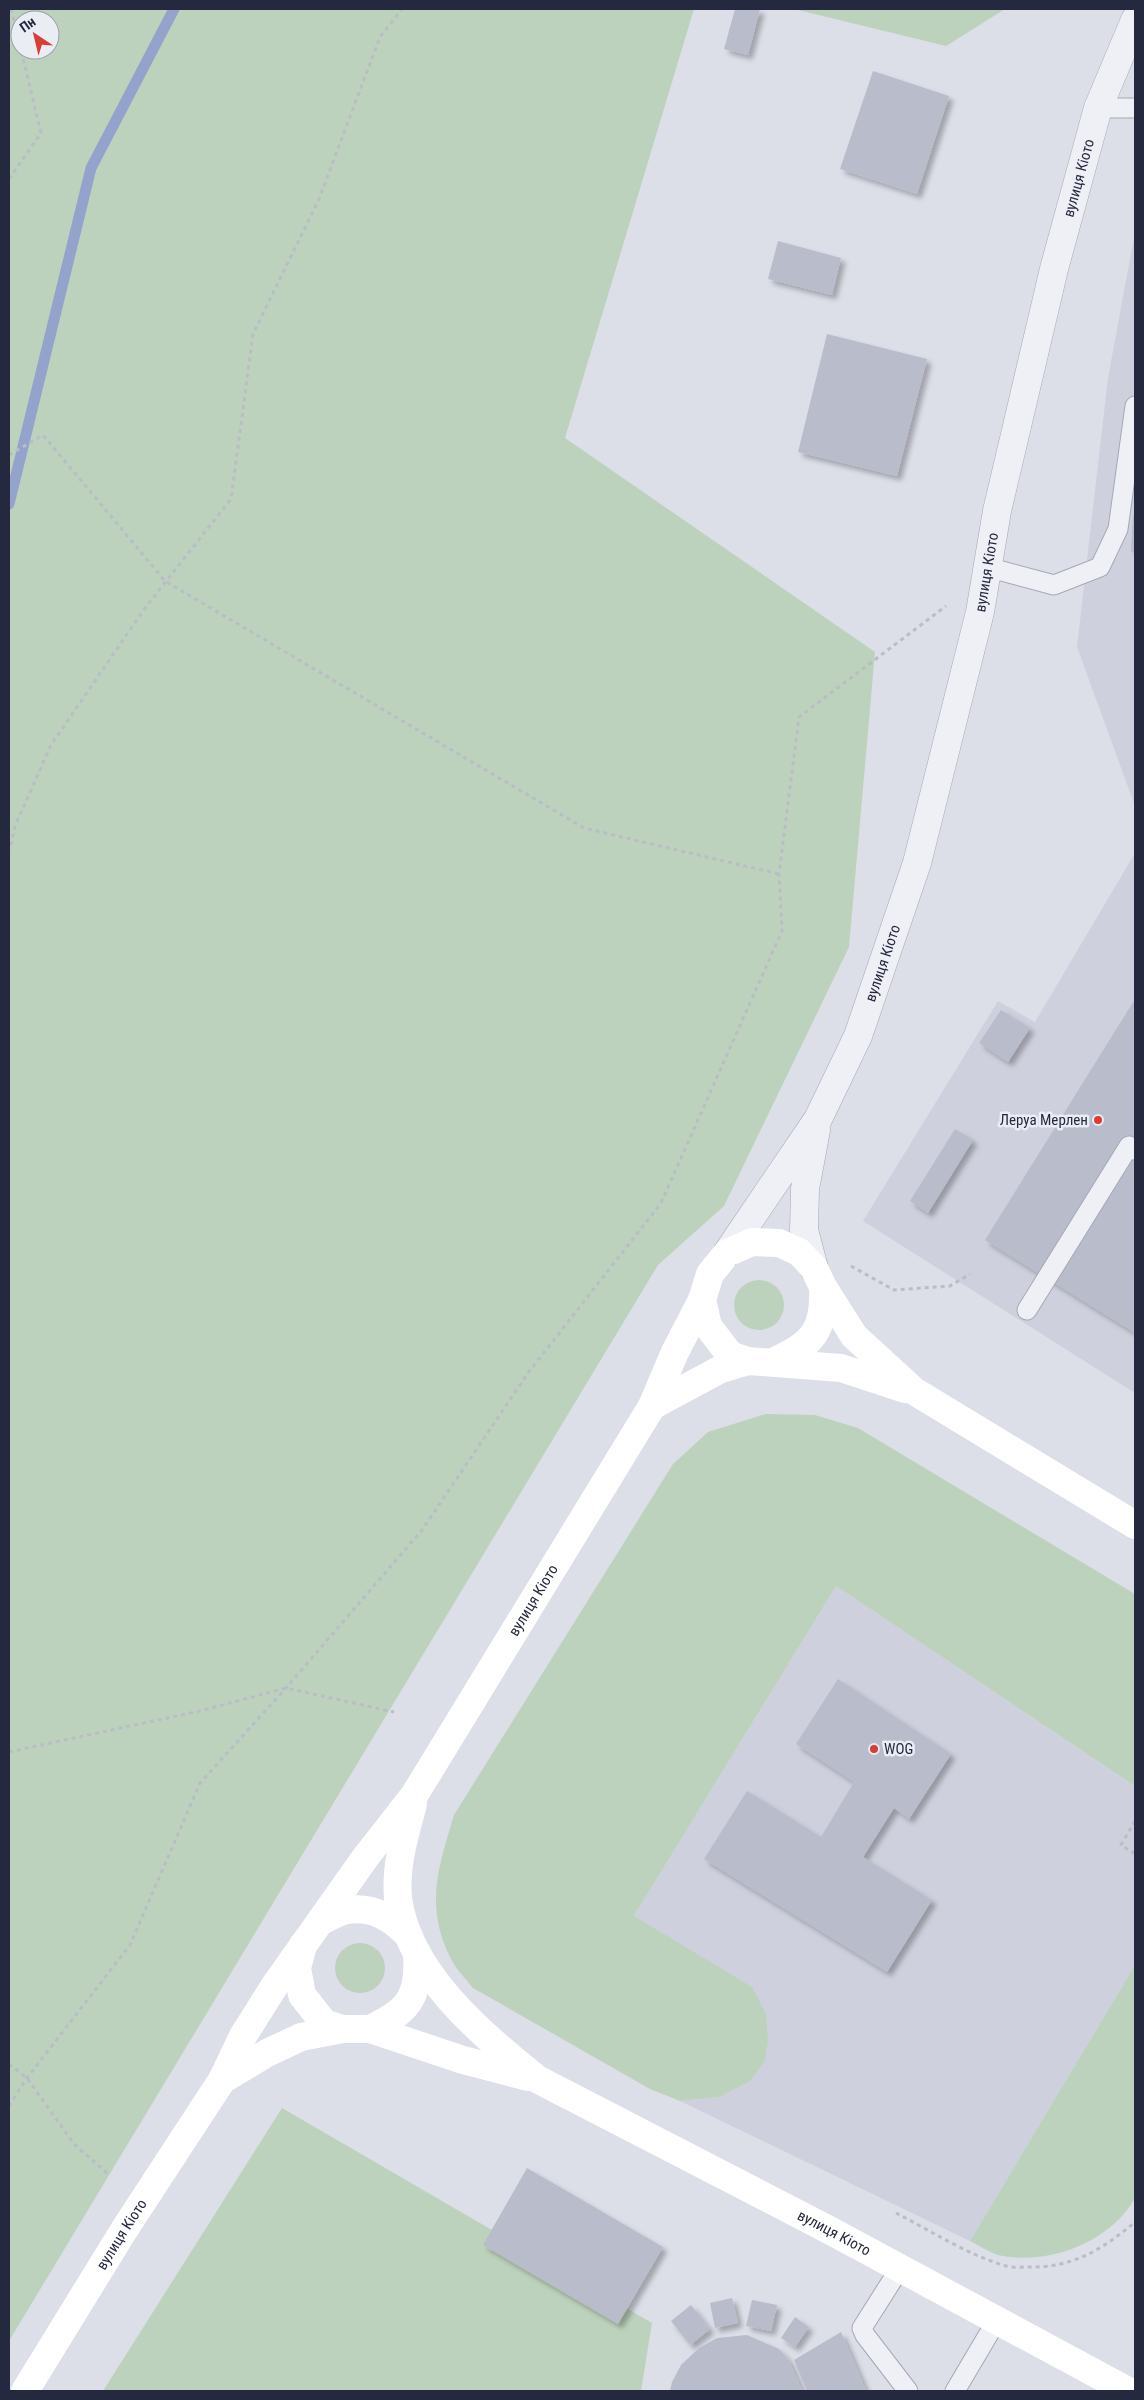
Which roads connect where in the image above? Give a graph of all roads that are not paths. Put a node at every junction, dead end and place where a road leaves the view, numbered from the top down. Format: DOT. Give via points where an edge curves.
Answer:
graph roads {
  1 [pos="1135,20"];
  2 [pos="1098,108"];
  3 [pos="1135,108"];
  4 [pos="1135,406"];
  5 [pos="987,567"];
  6 [pos="818,1119"];
  7 [pos="1133,1144"];
  8 [pos="727,1253"];
  9 [pos="818,1278"];
  10 [pos="702,1300"];
  11 [pos="1027,1310"];
  12 [pos="748,1360"];
  13 [pos="775,1361"];
  14 [pos="914,1391"];
  15 [pos="652,1406"];
  16 [pos="1135,1525"];
  17 [pos="415,1794"];
  18 [pos="322,1921"];
  19 [pos="304,1942"];
  20 [pos="413,1946"];
  21 [pos="343,2029"];
  22 [pos="370,2029"];
  23 [pos="537,2079"];
  24 [pos="222,2080"];
  25 [pos="900,2268"];
  26 [pos="997,2320"];
  27 [pos="24,2391"];
  28 [pos="908,2391"];
  29 [pos="955,2391"];
  30 [pos="1128,2391"];
  1 -- 2 [label="street, вулиця Кіото"];
  2 -- 3 [label="lane"];
  2 -- 5 [label="street, вулиця Кіото" via="1054,269 997,511"];
  4 -- 5 [label="lane" via="1118,529 1100,567 1054,585"];
  5 -- 6 [label="street, вулиця Кіото" via="980,612 917,863 858,1036"];
  6 -- 8 [label="street"];
  6 -- 9 [label="street" via="805,1189 804,1230"];
  7 -- 11 [label="lane"];
  8 -- 9 [label="street" via="752,1242 780,1243 799,1252"];
  8 -- 10 [label="street" via="710,1274"];
  9 -- 13 [label="street" via="824,1309 814,1335 800,1350"];
  9 -- 14 [label="street" via="854,1336"];
  10 -- 12 [label="street" via="708,1326 715,1338 730,1355"];
  10 -- 15 [label="street, вулиця Кіото"];
  12 -- 13 [label="street"];
  12 -- 15 [label="street" via="721,1369"];
  13 -- 14 [label="street" via="841,1368"];
  14 -- 16 [label="street"];
  15 -- 17 [label="street, вулиця Кіото"];
  17 -- 18 [label="street" via="364,1858"];
  17 -- 20 [label="street" via="399,1857 398,1898"];
  18 -- 19 [label="street"];
  18 -- 20 [label="street" via="347,1910 374,1911 394,1920"];
  19 -- 21 [label="street" via="297,1968 302,1995 324,2023"];
  19 -- 24 [label="street, вулиця Кіото" via="243,2036"];
  20 -- 22 [label="street" via="418,1978 408,2003 394,2018"];
  20 -- 23 [label="street" via="452,2002 499,2048"];
  21 -- 22 [label="street"];
  21 -- 24 [label="street" via="300,2037"];
  22 -- 23 [label="street" via="463,2060"];
  23 -- 25 [label="street, вулиця Кіото"];
  24 -- 27 [label="street, вулиця Кіото"];
  25 -- 26 [label="street, вулиця Кіото"];
  25 -- 28 [label="lane" via="862,2328"];
  26 -- 29 [label="lane"];
  26 -- 30 [label="street, вулиця Кіото"];
}
